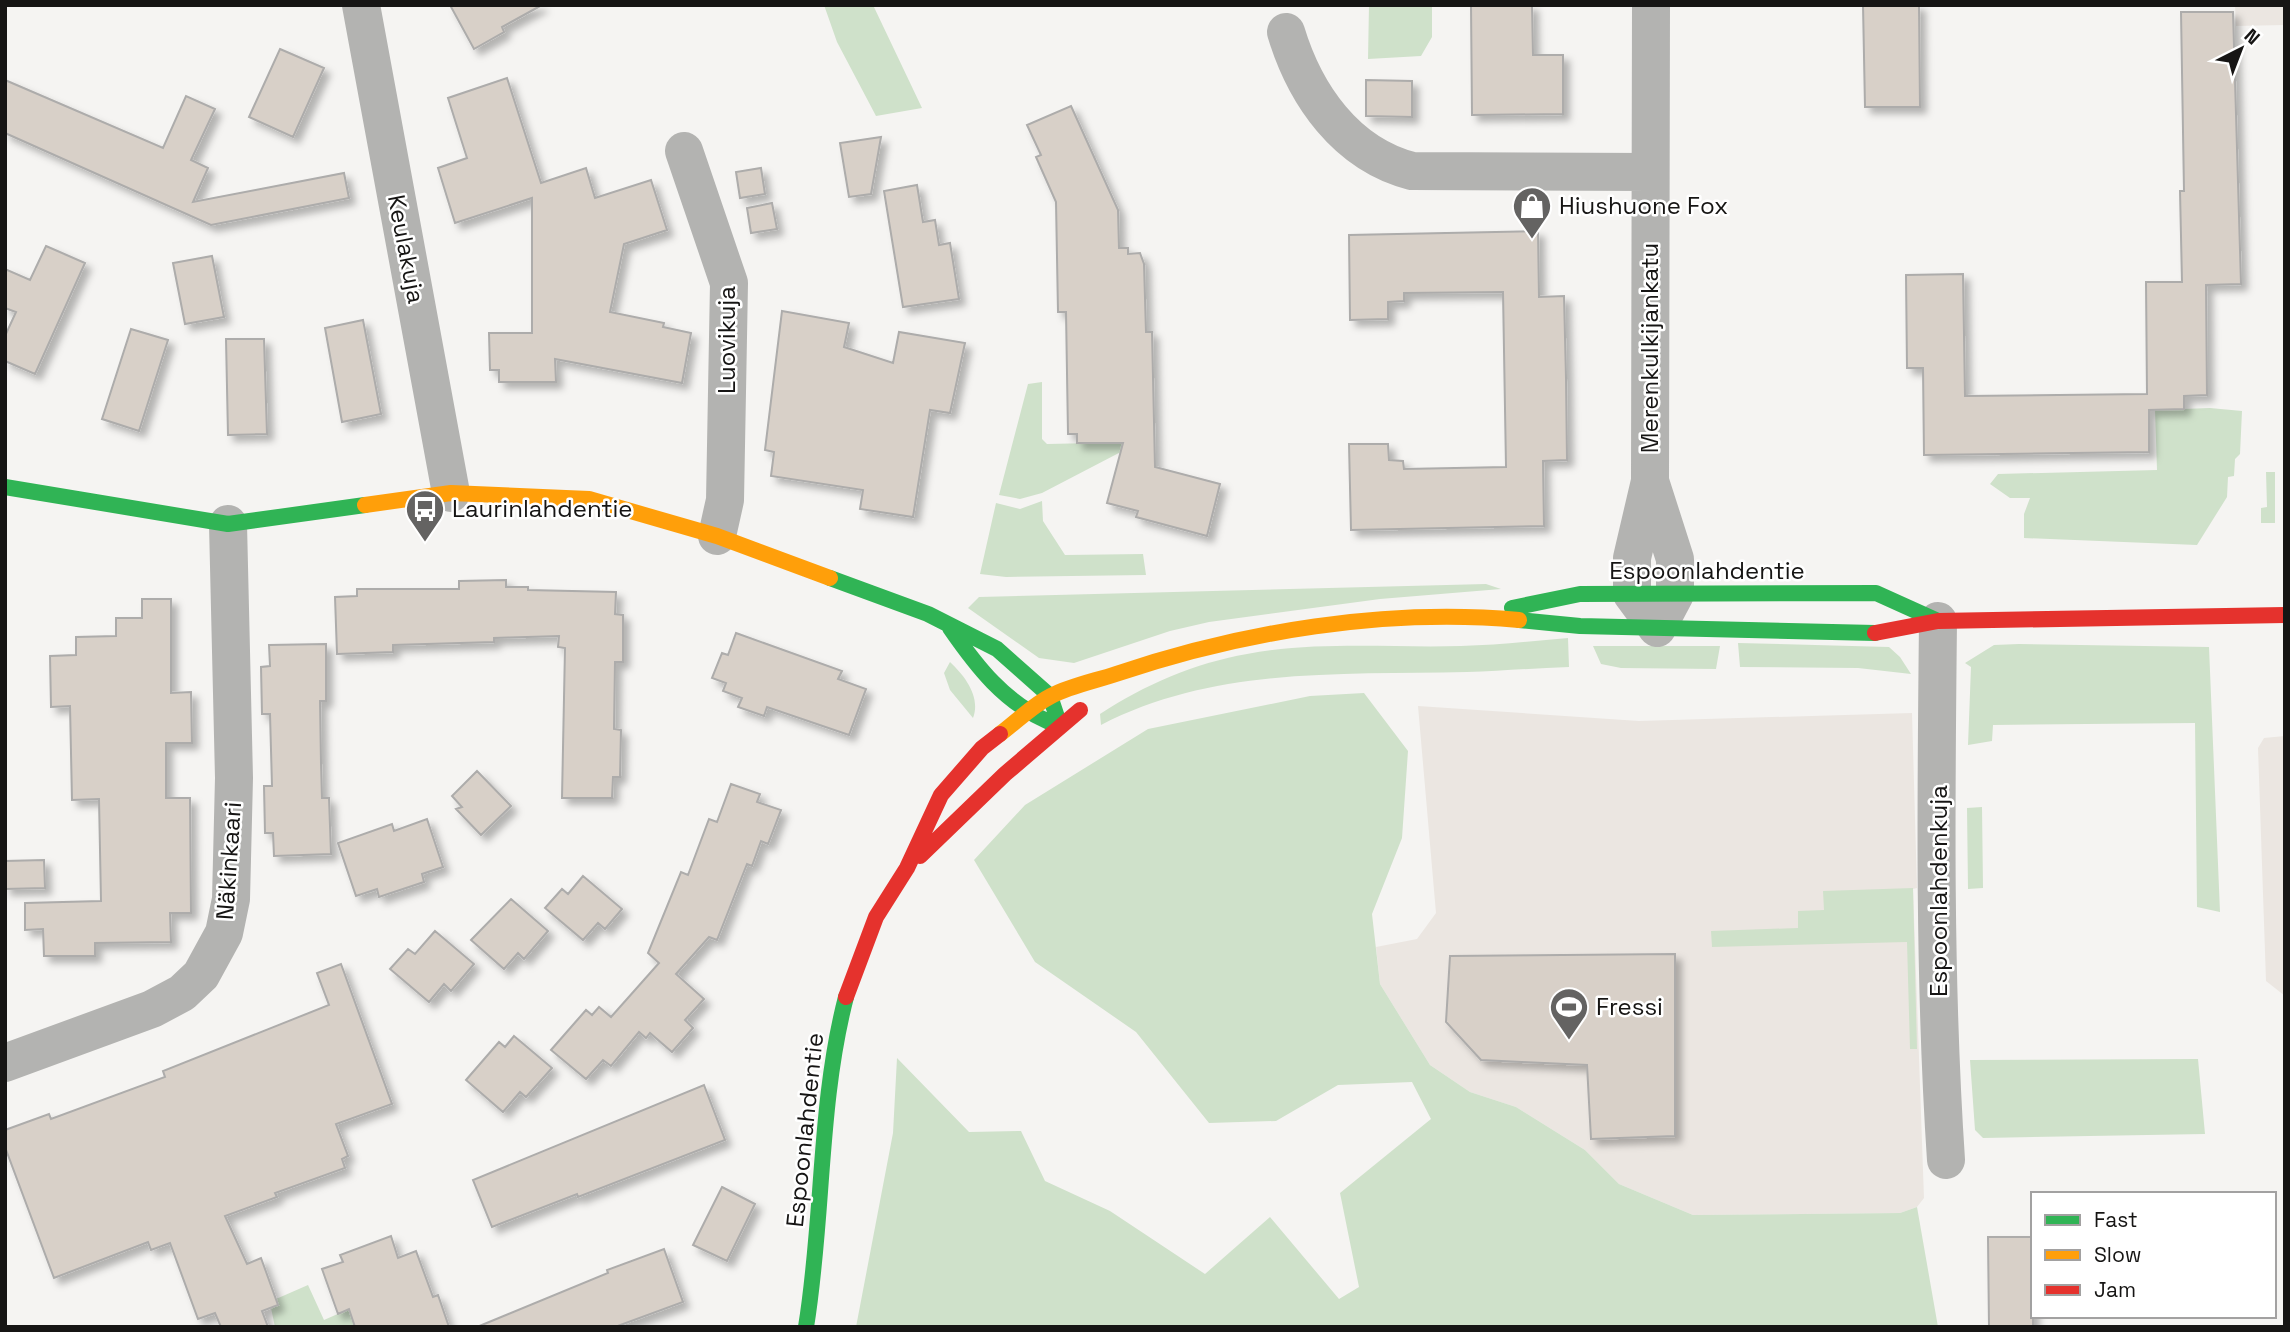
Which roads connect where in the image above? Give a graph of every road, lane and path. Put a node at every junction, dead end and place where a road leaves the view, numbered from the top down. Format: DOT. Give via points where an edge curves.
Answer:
graph roads {
  1 [pos="361,5"];
  2 [pos="1651,5"];
  3 [pos="1286,32"];
  4 [pos="684,151"];
  5 [pos="1650,172"];
  6 [pos="1650,481"];
  7 [pos="5,487"];
  8 [pos="451,493"];
  9 [pos="228,524"];
  10 [pos="717,536"];
  11 [pos="1632,594"];
  12 [pos="1675,594"];
  13 [pos="2285,615"];
  14 [pos="1472,616"];
  15 [pos="1938,621"];
  16 [pos="949,626"];
  17 [pos="1657,628"];
  18 [pos="1125,673"];
  19 [pos="1050,696"];
  20 [pos="1027,714"];
  21 [pos="1060,726"];
  22 [pos="907,868"];
  23 [pos="5,1063"];
  24 [pos="1946,1160"];
  25 [pos="806,1327"];
  1 -- 8 [label="street, Keulakuja"];
  2 -- 5 [label="street, Merenkulkijankatu"];
  3 -- 5 [label="street" via="1293,56 1321,106 1343,134 1391,166 1412,171"];
  4 -- 10 [label="street, Luovikuja" via="729,283 725,500"];
  5 -- 6 [label="street, Merenkulkijankatu"];
  6 -- 11 [label="street, Merenkulkijankatu" via="1632,558"];
  6 -- 12 [label="street, Merenkulkijankatu" via="1675,559"];
  7 -- 9 [label="street"];
  8 -- 9 [label="street"];
  8 -- 10 [label="street" via="589,499"];
  9 -- 23 [label="street, Näkinkaari" via="234,778 231,899 224,933 201,975 182,993 152,1009"];
  10 -- 16 [label="street"];
  11 -- 12 [label="street, Espoonlahdentie"];
  11 -- 14 [label="street, Espoonlahdentie" via="1580,594"];
  11 -- 17 [label="street"];
  12 -- 15 [label="street, Espoonlahdentie" via="1876,593"];
  12 -- 17 [label="street, Merenkulkijankatu"];
  13 -- 15 [label="street, Espoonlahdentie"];
  14 -- 17 [label="street, Espoonlahdentie"];
  14 -- 18 [label="street, Espoonlahdentie" via="1276,632 1187,650"];
  15 -- 17 [label="street, Espoonlahdentie" via="1876,633"];
  15 -- 24 [label="street, Espoonlahdenkuja" via="1939,1009"];
  16 -- 19 [label="street" via="997,649"];
  16 -- 20 [label="street" via="979,670"];
  18 -- 19 [label="street, Espoonlahdentie"];
  18 -- 21 [label="street, Espoonlahdentie"];
  19 -- 20 [label="street, Espoonlahdentie"];
  19 -- 21 [label="street"];
  20 -- 21 [label="street"];
  20 -- 22 [label="street, Espoonlahdentie" via="982,748 941,795"];
  21 -- 22 [label="street, Espoonlahdentie"];
  22 -- 25 [label="street, Espoonlahdentie" via="871,929 851,978 835,1043 822,1133 815,1271"];
}
